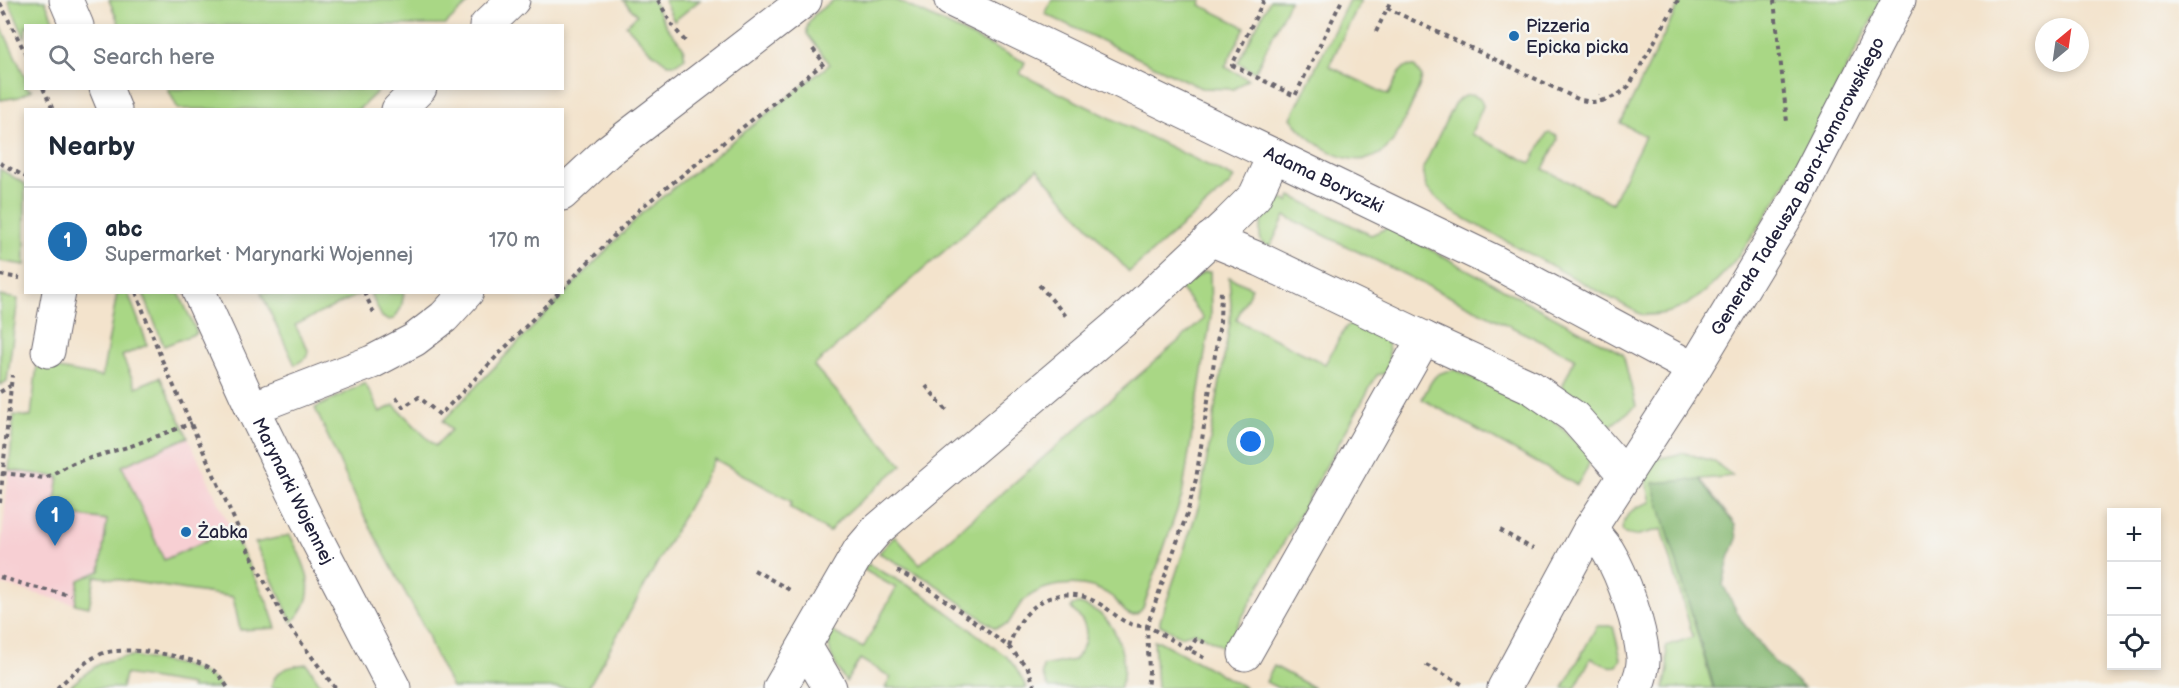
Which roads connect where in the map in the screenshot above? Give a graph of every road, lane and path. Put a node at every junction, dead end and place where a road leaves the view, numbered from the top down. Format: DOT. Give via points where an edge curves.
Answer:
graph roads {
  1 [pos="66,0"];
  2 [pos="513,0"];
  3 [pos="658,0"];
  4 [pos="951,0"];
  5 [pos="1264,0"];
  6 [pos="1342,0"];
  7 [pos="1391,0"];
  8 [pos="1678,0"];
  9 [pos="1774,0"];
  10 [pos="1899,0"];
  11 [pos="0,3"];
  12 [pos="795,8"];
  13 [pos="1387,8"];
  14 [pos="76,24"];
  15 [pos="488,24"];
  16 [pos="1376,32"];
  17 [pos="24,50"];
  18 [pos="709,72"];
  19 [pos="44,90"];
  20 [pos="107,90"];
  21 [pos="418,90"];
  22 [pos="1600,94"];
  23 [pos="1602,101"];
  24 [pos="52,108"];
  25 [pos="115,108"];
  26 [pos="400,108"];
  27 [pos="1788,129"];
  28 [pos="1274,155"];
  29 [pos="0,163"];
  30 [pos="24,176"];
  31 [pos="564,192"];
  32 [pos="1220,243"];
  33 [pos="0,275"];
  34 [pos="24,279"];
  35 [pos="564,287"];
  36 [pos="59,294"];
  37 [pos="137,294"];
  38 [pos="200,294"];
  39 [pos="465,294"];
  40 [pos="557,294"];
  41 [pos="1424,338"];
  42 [pos="48,351"];
  43 [pos="372,362"];
  44 [pos="1694,369"];
  45 [pos="11,386"];
  46 [pos="0,392"];
  47 [pos="252,408"];
  48 [pos="192,423"];
  49 [pos="2,473"];
  50 [pos="1625,475"];
  51 [pos="0,503"];
  52 [pos="1590,529"];
  53 [pos="859,551"];
  54 [pos="0,577"];
  55 [pos="70,595"];
  56 [pos="1147,626"];
  57 [pos="805,646"];
  58 [pos="1009,647"];
  59 [pos="1245,654"];
  60 [pos="1209,660"];
  61 [pos="1426,665"];
  62 [pos="57,688"];
  63 [pos="228,688"];
  64 [pos="335,688"];
  65 [pos="394,688"];
  66 [pos="780,688"];
  67 [pos="830,688"];
  68 [pos="1035,688"];
  69 [pos="1147,688"];
  70 [pos="1469,688"];
  71 [pos="1504,688"];
  72 [pos="1636,688"];
  1 -- 14 [label="street"];
  2 -- 15 [label="street"];
  3 -- 18 [label="path" via="672,25"];
  4 -- 28 [label="street, Adama Boryczki"];
  5 -- 6 [label="path" via="1232,65 1295,96"];
  7 -- 13 [label="path"];
  8 -- 23 [label="path" via="1629,86"];
  9 -- 27 [label="path"];
  10 -- 44 [label="street, Generała Tadeusza Bora-Komorowskiego" via="1796,200"];
  11 -- 17 [label="path"];
  12 -- 18 [label="street"];
  12 -- 35 [label="path" via="824,63 642,207"];
  13 -- 16 [label="path"];
  13 -- 23 [label="path" via="1580,100"];
  18 -- 31 [label="street" via="607,152"];
  19 -- 24 [label="path"];
  20 -- 25 [label="street"];
  21 -- 26 [label="street"];
  22 -- 23 [label="path"];
  28 -- 32 [label="street" via="1255,196"];
  28 -- 44 [label="street, Adama Boryczki" via="1492,261"];
  29 -- 30 [label="path"];
  32 -- 41 [label="street"];
  32 -- 53 [label="street" via="877,530"];
  32 -- 56 [label="path" via="1220,322 1196,479"];
  33 -- 34 [label="path"];
  36 -- 42 [label="street"];
  37 -- 48 [label="path"];
  38 -- 47 [label="street, Marynarki Wojennej"];
  39 -- 43 [label="street" via="414,340"];
  40 -- 43 [label="path" via="440,415 419,397 403,407"];
  41 -- 50 [label="street" via="1531,387 1574,417"];
  41 -- 59 [label="street"];
  42 -- 45 [label="path" via="18,347"];
  43 -- 47 [label="street"];
  44 -- 50 [label="street, Generała Tadeusza Bora-Komorowskiego"];
  45 -- 46 [label="path"];
  45 -- 49 [label="path"];
  47 -- 65 [label="street, Marynarki Wojennej"];
  48 -- 49 [label="path" via="72,463 45,478"];
  48 -- 64 [label="path" via="249,552 281,612"];
  49 -- 51 [label="path"];
  50 -- 52 [label="street, Generała Tadeusza Bora-Komorowskiego"];
  52 -- 71 [label="street, Generała Tadeusza Bora-Komorowskiego"];
  52 -- 72 [label="street" via="1617,569 1632,610 1643,658"];
  53 -- 57 [label="street"];
  53 -- 58 [label="path" via="928,588"];
  54 -- 55 [label="path"];
  56 -- 58 [label="path" via="1134,627 1097,602 1065,595 1030,608 1013,632"];
  56 -- 60 [label="path"];
  56 -- 69 [label="path"];
  57 -- 66 [label="street"];
  57 -- 67 [label="street"];
  58 -- 68 [label="path" via="1028,668"];
  61 -- 70 [label="path"];
  62 -- 63 [label="path" via="84,664 116,651 192,661 209,667"];
}
